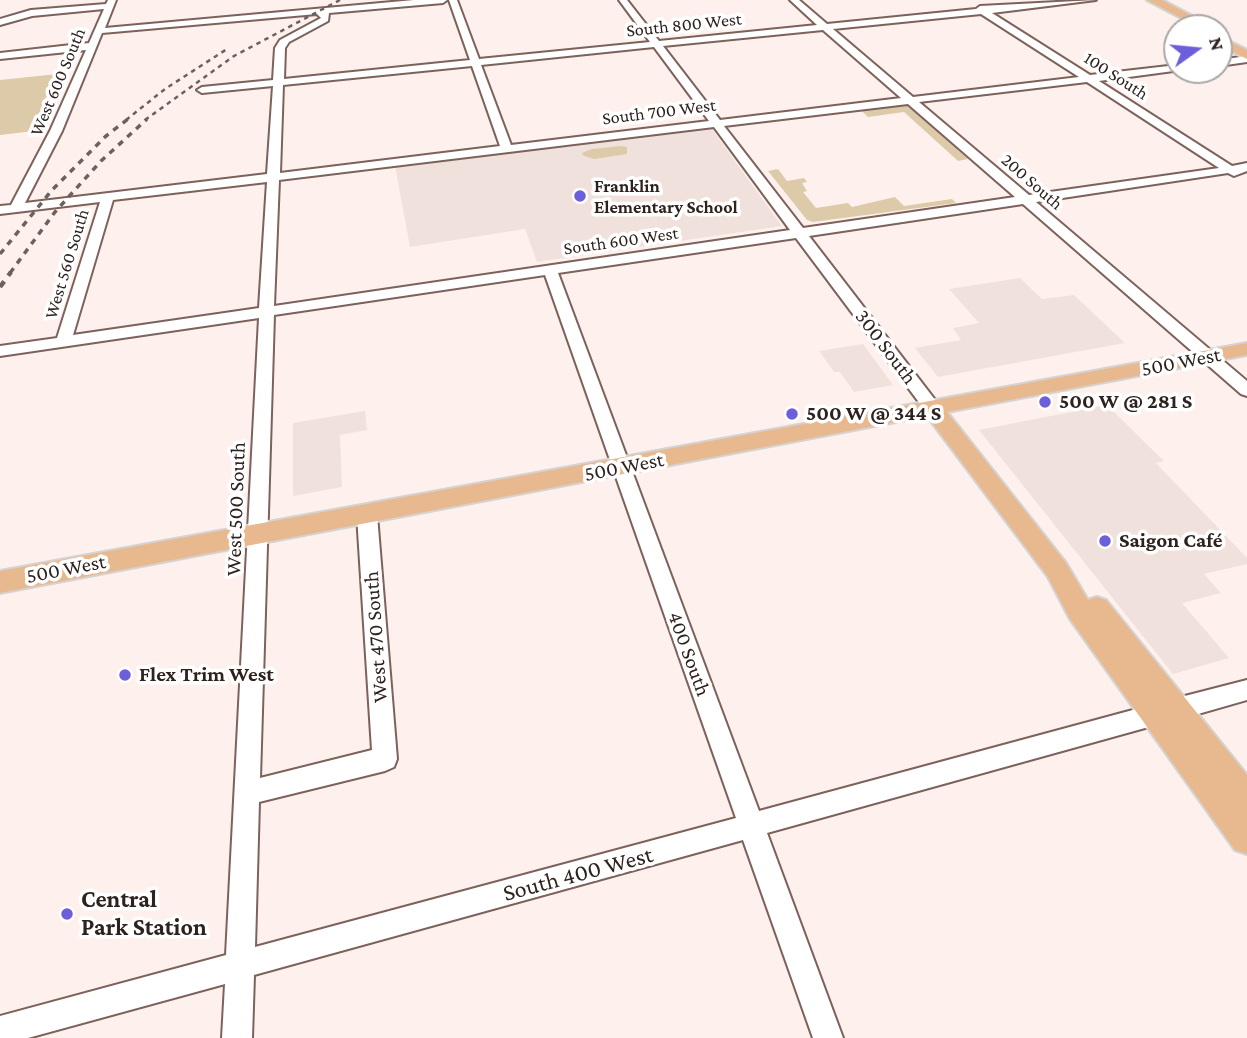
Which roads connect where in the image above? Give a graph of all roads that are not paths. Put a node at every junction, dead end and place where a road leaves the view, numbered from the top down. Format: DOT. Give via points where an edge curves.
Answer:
graph roads {
  1 [pos="282,0"];
  2 [pos="443,0"];
  3 [pos="453,0"];
  4 [pos="623,0"];
  5 [pos="794,0"];
  6 [pos="967,0"];
  7 [pos="1092,0"];
  8 [pos="1140,0"];
  9 [pos="1153,0"];
  10 [pos="111,3"];
  11 [pos="377,6"];
  12 [pos="354,9"];
  13 [pos="983,11"];
  14 [pos="1168,14"];
  15 [pos="1181,14"];
  16 [pos="281,15"];
  17 [pos="316,19"];
  18 [pos="0,22"];
  19 [pos="825,27"];
  20 [pos="99,31"];
  21 [pos="656,44"];
  22 [pos="92,46"];
  23 [pos="0,55"];
  24 [pos="476,62"];
  25 [pos="1163,70"];
  26 [pos="1087,79"];
  27 [pos="278,82"];
  28 [pos="202,90"];
  29 [pos="910,100"];
  30 [pos="716,123"];
  31 [pos="506,148"];
  32 [pos="1247,167"];
  33 [pos="1230,170"];
  34 [pos="274,176"];
  35 [pos="1247,180"];
  36 [pos="145,191"];
  37 [pos="108,197"];
  38 [pos="1027,201"];
  39 [pos="23,205"];
  40 [pos="0,208"];
  41 [pos="800,234"];
  42 [pos="550,270"];
  43 [pos="266,312"];
  44 [pos="63,342"];
  45 [pos="1247,349"];
  46 [pos="0,351"];
  47 [pos="1208,357"];
  48 [pos="1247,390"];
  49 [pos="933,409"];
  50 [pos="621,467"];
  51 [pos="368,515"];
  52 [pos="259,534"];
  53 [pos="0,582"];
  54 [pos="1247,690"];
  55 [pos="1166,712"];
  56 [pos="248,793"];
  57 [pos="1247,800"];
  58 [pos="752,826"];
  59 [pos="1247,838"];
  60 [pos="240,965"];
  61 [pos="0,1031"];
  62 [pos="237,1038"];
  63 [pos="828,1038"];
  1 -- 16 [label="street"];
  2 -- 11 [label="street"];
  3 -- 24 [label="street"];
  4 -- 21 [label="street"];
  5 -- 19 [label="street, 200 South"];
  6 -- 13 [label="street, 100 South"];
  7 -- 13 [label="street, South 800 West"];
  8 -- 14 [label="main road"];
  9 -- 15 [label="main road"];
  10 -- 18 [label="street" via="31,13"];
  10 -- 20 [label="street, West 600 South"];
  11 -- 12 [label="street"];
  11 -- 16 [label="street"];
  12 -- 17 [label="street"];
  12 -- 17 [label="street"];
  13 -- 19 [label="street, South 800 West"];
  13 -- 26 [label="street, 100 South"];
  16 -- 17 [label="street"];
  16 -- 20 [label="street"];
  17 -- 27 [label="street, West 500 South" via="282,44"];
  19 -- 21 [label="street, South 800 West"];
  19 -- 29 [label="street, 200 South"];
  20 -- 22 [label="street, West 600 South"];
  21 -- 24 [label="street, South 800 West"];
  21 -- 30 [label="street"];
  22 -- 23 [label="street"];
  22 -- 39 [label="street, West 600 South"];
  24 -- 27 [label="street, South 800 West"];
  24 -- 31 [label="street"];
  25 -- 26 [label="street, South 700 West"];
  26 -- 29 [label="street, South 700 West"];
  26 -- 33 [label="street, 100 South"];
  27 -- 28 [label="street, South 800 West"];
  27 -- 34 [label="street, West 500 South"];
  29 -- 30 [label="street, South 700 West"];
  29 -- 38 [label="street, 200 South"];
  30 -- 31 [label="street, South 700 West"];
  30 -- 41 [label="street, 300 South"];
  31 -- 34 [label="street, South 700 West"];
  32 -- 33 [label="street, South 600 West"];
  33 -- 35 [label="street, 100 South"];
  33 -- 38 [label="street, South 600 West"];
  34 -- 36 [label="street, South 700 West"];
  34 -- 43 [label="street, West 500 South"];
  36 -- 37 [label="street, South 700 West"];
  36 -- 39 [label="street, South 700 West"];
  37 -- 39 [label="street, South 700 West"];
  37 -- 44 [label="street, West 560 South"];
  38 -- 41 [label="street, South 600 West"];
  38 -- 47 [label="street, 200 South"];
  39 -- 40 [label="street, South 700 West"];
  41 -- 42 [label="street, South 600 West"];
  41 -- 49 [label="street, 300 South"];
  42 -- 43 [label="street, South 600 West"];
  42 -- 50 [label="street, 400 South"];
  43 -- 44 [label="street, South 600 West"];
  43 -- 52 [label="street, West 500 South"];
  44 -- 46 [label="street, South 600 West"];
  45 -- 47 [label="main road, 500 West"];
  47 -- 48 [label="street, 200 South"];
  47 -- 49 [label="main road, 500 West"];
  49 -- 50 [label="main road, 500 West"];
  49 -- 55 [label="main road, 300 South" via="1056,570 1080,611"];
  50 -- 51 [label="main road, 500 West"];
  50 -- 58 [label="street, 400 South"];
  51 -- 52 [label="main road, 500 West"];
  51 -- 56 [label="street, West 470 South" via="385,759"];
  52 -- 53 [label="main road, 500 West"];
  52 -- 56 [label="street, West 500 South"];
  54 -- 55 [label="street, South 400 West"];
  55 -- 57 [label="main road, 300 South"];
  55 -- 58 [label="street, South 400 West"];
  55 -- 59 [label="main road, 300 South"];
  56 -- 60 [label="street, West 500 South"];
  58 -- 60 [label="street, South 400 West"];
  58 -- 63 [label="street, 400 South"];
  60 -- 61 [label="street, South 400 West"];
  60 -- 62 [label="street, West 500 South"];
}
